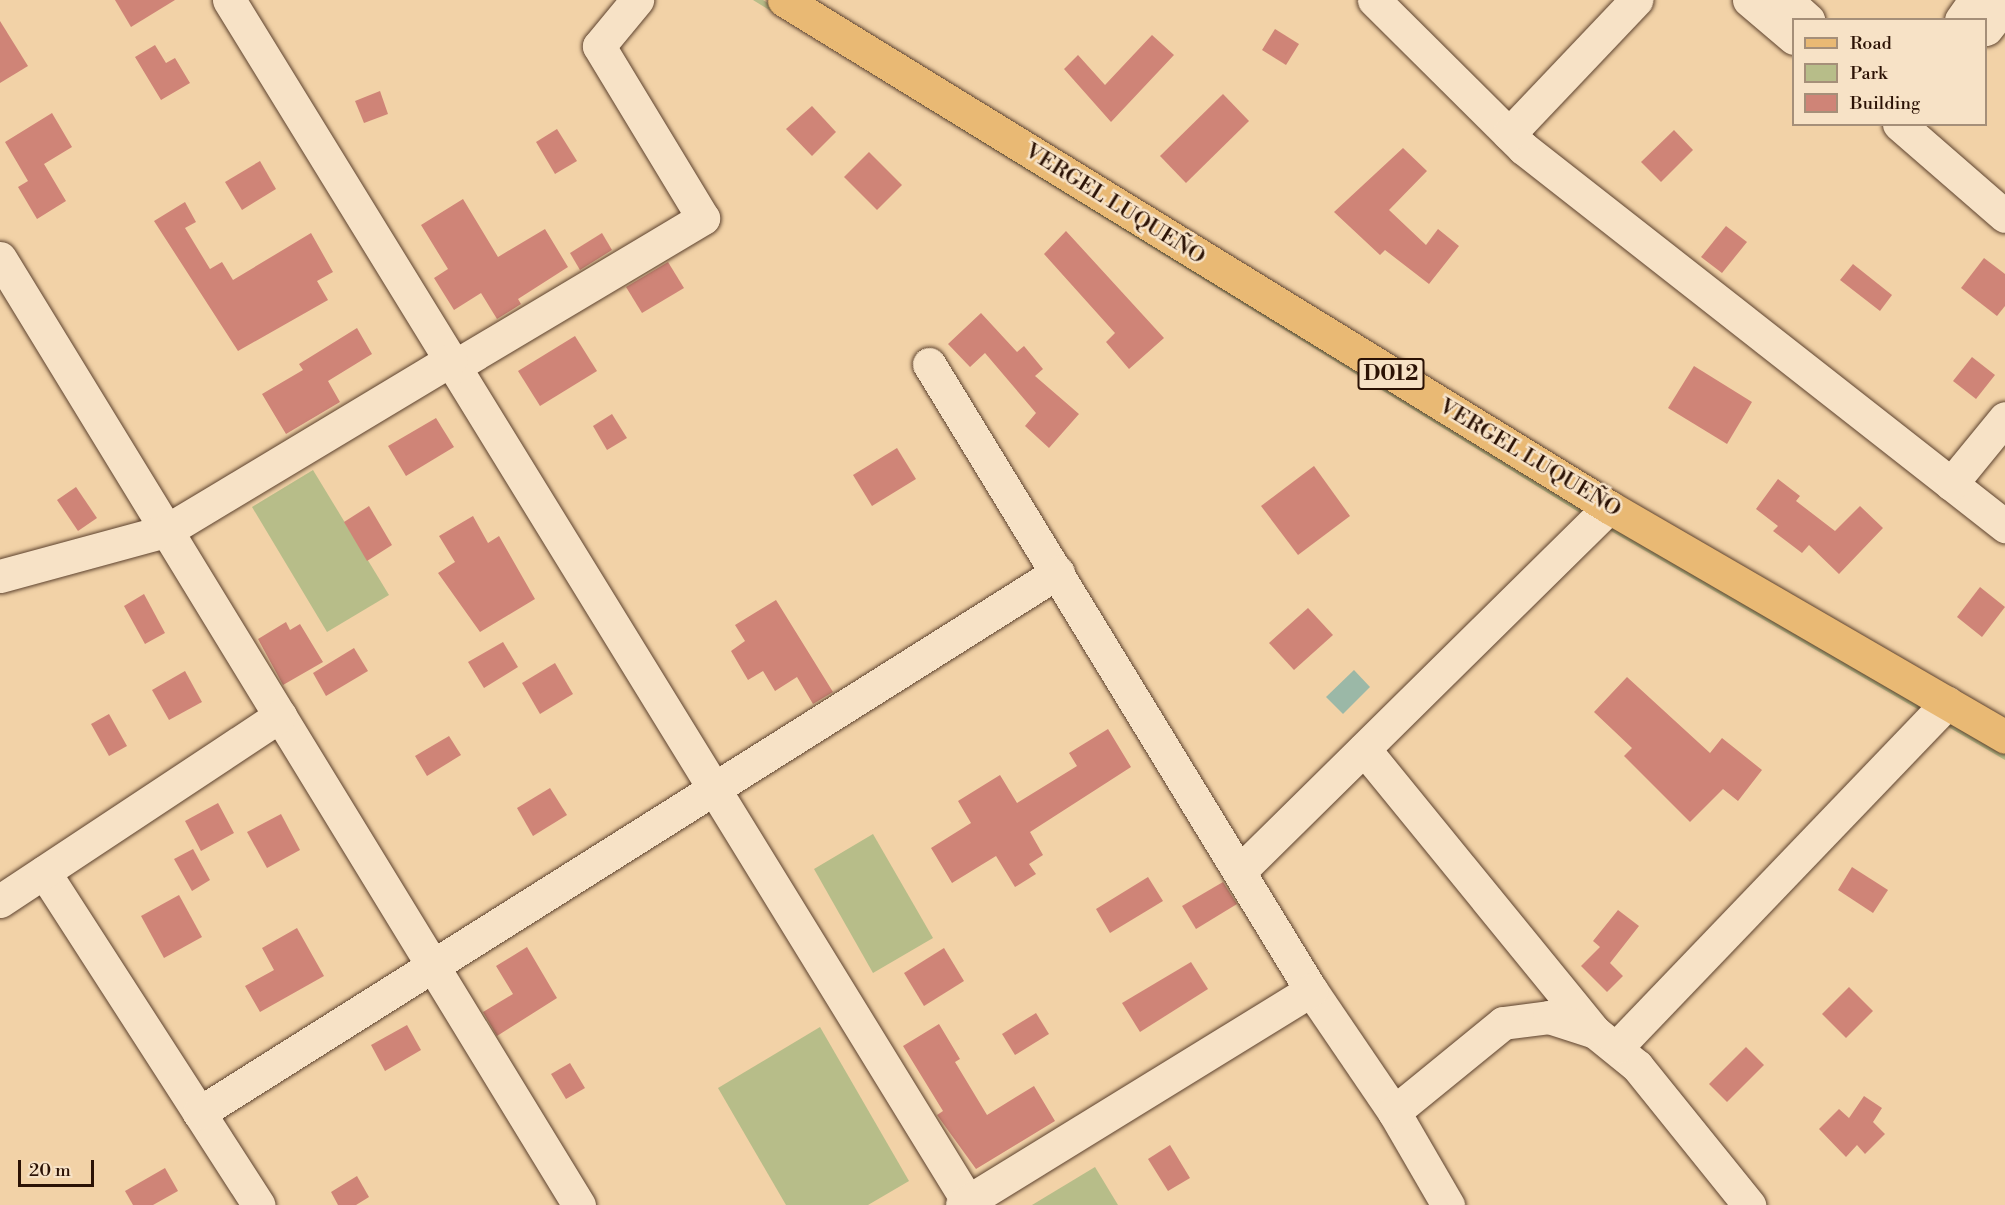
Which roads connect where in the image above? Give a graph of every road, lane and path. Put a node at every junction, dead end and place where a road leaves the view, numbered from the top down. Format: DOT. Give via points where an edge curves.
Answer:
graph roads {
  1 [pos="230,0"];
  2 [pos="637,0"];
  3 [pos="784,0"];
  4 [pos="1374,0"];
  5 [pos="1635,0"];
  6 [pos="1749,0"];
  7 [pos="1786,0"];
  8 [pos="1975,0"];
  9 [pos="2005,5"];
  10 [pos="1806,18"];
  11 [pos="1962,18"];
  12 [pos="1987,28"];
  13 [pos="1792,36"];
  14 [pos="1904,126"];
  15 [pos="1509,134"];
  16 [pos="2005,216"];
  17 [pos="0,258"];
  18 [pos="453,363"];
  19 [pos="929,364"];
  20 [pos="2005,418"];
  21 [pos="1951,484"];
  22 [pos="1609,507"];
  23 [pos="2005,526"];
  24 [pos="166,531"];
  25 [pos="1058,573"];
  26 [pos="0,576"];
  27 [pos="1947,703"];
  28 [pos="280,716"];
  29 [pos="2005,737"];
  30 [pos="1364,749"];
  31 [pos="714,788"];
  32 [pos="1241,870"];
  33 [pos="44,872"];
  34 [pos="0,901"];
  35 [pos="433,965"];
  36 [pos="1311,990"];
  37 [pos="1606,1039"];
  38 [pos="1394,1112"];
  39 [pos="199,1113"];
  40 [pos="966,1204"];
  41 [pos="1746,1204"];
  42 [pos="259,1205"];
  43 [pos="579,1205"];
  44 [pos="1448,1205"];
  1 -- 18 [label="street"];
  2 -- 18 [label="street" via="599,46 703,218"];
  3 -- 22 [label="main road, VERGEL LUQUEÑO / D012"];
  4 -- 15 [label="street"];
  5 -- 15 [label="street"];
  6 -- 13 [label="street"];
  7 -- 10 [label="street"];
  8 -- 11 [label="street"];
  9 -- 12 [label="street"];
  14 -- 16 [label="street"];
  15 -- 21 [label="street"];
  17 -- 24 [label="street"];
  18 -- 24 [label="street"];
  18 -- 31 [label="street"];
  19 -- 25 [label="street"];
  20 -- 21 [label="street"];
  21 -- 23 [label="street"];
  22 -- 27 [label="main road, VERGEL LUQUEÑO / D012"];
  22 -- 30 [label="street"];
  24 -- 26 [label="street"];
  24 -- 28 [label="street"];
  25 -- 31 [label="street"];
  25 -- 32 [label="street"];
  27 -- 29 [label="main road, VERGEL LUQUEÑO / D012"];
  27 -- 37 [label="street"];
  28 -- 33 [label="street"];
  28 -- 35 [label="street"];
  30 -- 32 [label="street"];
  30 -- 37 [label="street"];
  31 -- 35 [label="street"];
  31 -- 40 [label="street"];
  32 -- 36 [label="street"];
  33 -- 34 [label="street"];
  33 -- 39 [label="street"];
  35 -- 39 [label="street"];
  35 -- 43 [label="street"];
  36 -- 38 [label="street"];
  36 -- 40 [label="street"];
  37 -- 38 [label="street" via="1549,1017 1503,1023"];
  37 -- 41 [label="street"];
  38 -- 44 [label="street"];
  39 -- 42 [label="street"];
}
